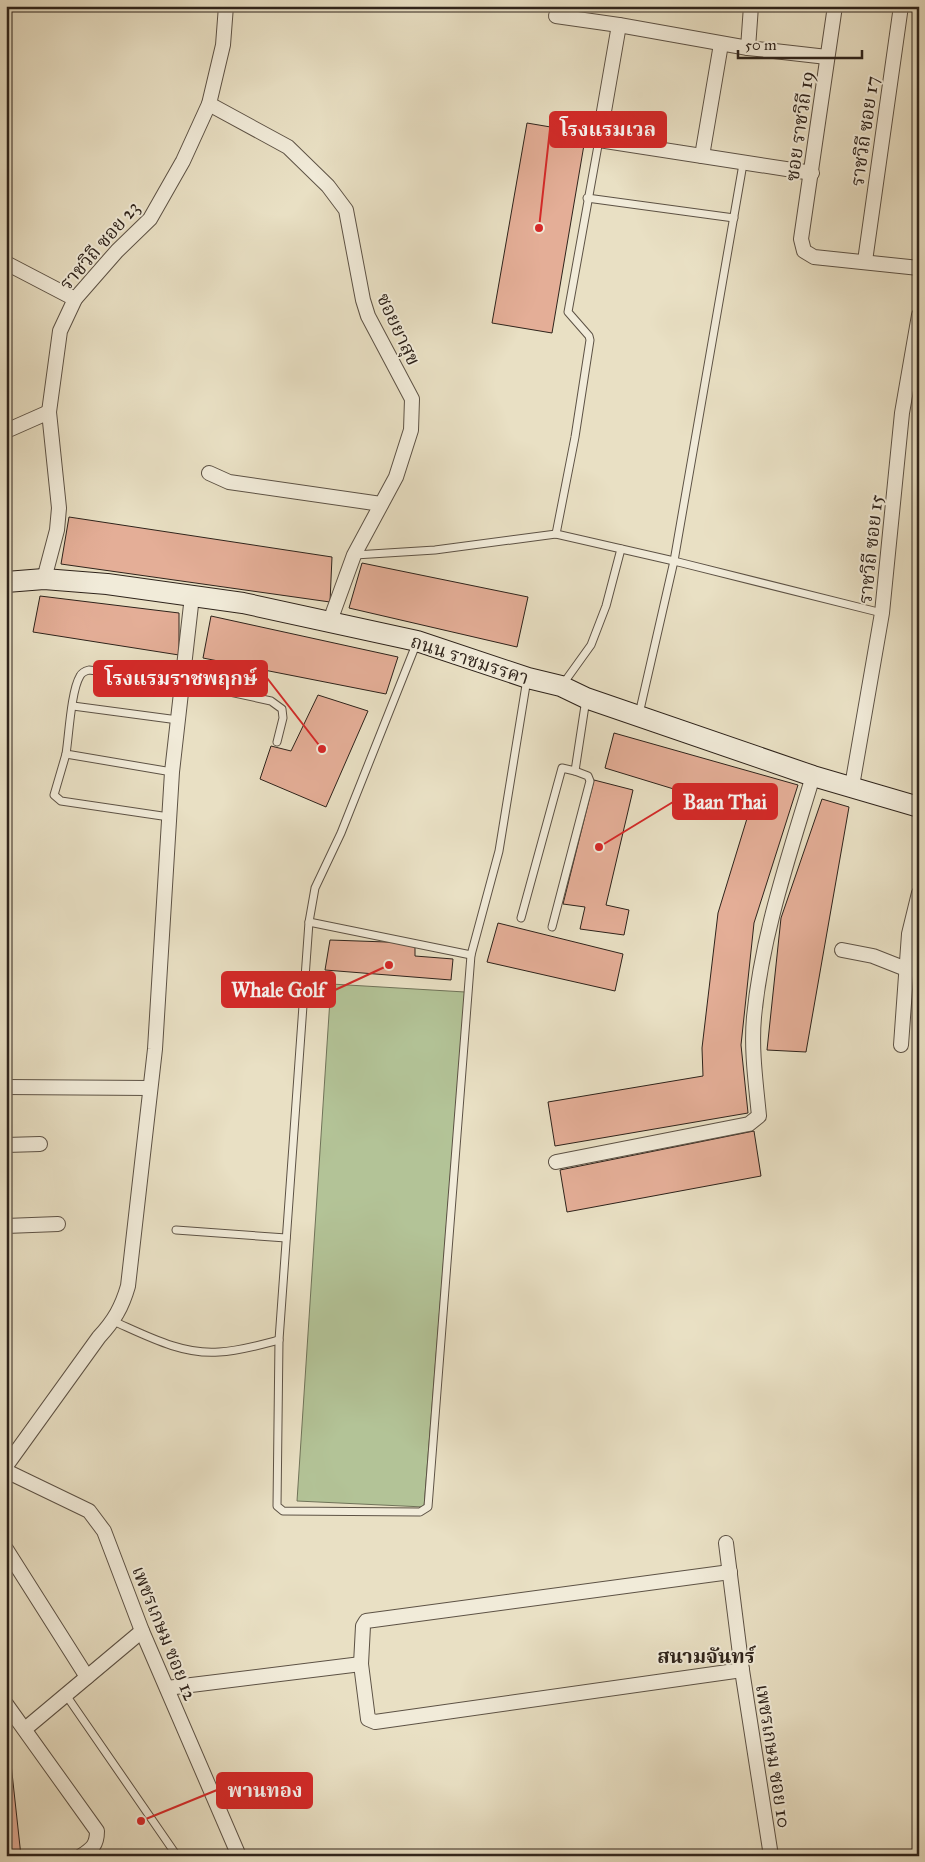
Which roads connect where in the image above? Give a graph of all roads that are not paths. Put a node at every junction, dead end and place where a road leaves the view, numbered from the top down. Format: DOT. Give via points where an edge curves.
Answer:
graph roads {
  1 [pos="226,6"];
  2 [pos="751,6"];
  3 [pos="836,6"];
  4 [pos="901,6"];
  5 [pos="556,16"];
  6 [pos="619,25"];
  7 [pos="721,44"];
  8 [pos="748,48"];
  9 [pos="828,57"];
  10 [pos="209,104"];
  11 [pos="599,140"];
  12 [pos="702,156"];
  13 [pos="743,164"];
  14 [pos="812,174"];
  15 [pos="587,198"];
  16 [pos="734,218"];
  17 [pos="865,261"];
  18 [pos="6,263"];
  19 [pos="919,268"];
  20 [pos="75,299"];
  21 [pos="919,315"];
  22 [pos="49,412"];
  23 [pos="6,431"];
  24 [pos="209,473"];
  25 [pos="381,504"];
  26 [pos="556,534"];
  27 [pos="621,549"];
  28 [pos="354,555"];
  29 [pos="674,561"];
  30 [pos="44,578"];
  31 [pos="6,582"];
  32 [pos="192,596"];
  33 [pos="882,614"];
  34 [pos="330,622"];
  35 [pos="417,641"];
  36 [pos="528,678"];
  37 [pos="183,682"];
  38 [pos="562,686"];
  39 [pos="586,698"];
  40 [pos="73,706"];
  41 [pos="639,715"];
  42 [pos="178,720"];
  43 [pos="277,742"];
  44 [pos="66,754"];
  45 [pos="575,771"];
  46 [pos="172,772"];
  47 [pos="813,776"];
  48 [pos="852,786"];
  49 [pos="919,806"];
  50 [pos="169,816"];
  51 [pos="919,893"];
  52 [pos="521,918"];
  53 [pos="309,922"];
  54 [pos="552,927"];
  55 [pos="842,950"];
  56 [pos="471,955"];
  57 [pos="906,969"];
  58 [pos="901,1045"];
  59 [pos="6,1087"];
  60 [pos="149,1088"];
  61 [pos="40,1144"];
  62 [pos="6,1145"];
  63 [pos="556,1162"];
  64 [pos="58,1224"];
  65 [pos="6,1226"];
  66 [pos="176,1230"];
  67 [pos="286,1238"];
  68 [pos="114,1322"];
  69 [pos="279,1340"];
  70 [pos="6,1466"];
  71 [pos="6,1471"];
  72 [pos="726,1543"];
  73 [pos="6,1549"];
  74 [pos="730,1572"];
  75 [pos="142,1631"];
  76 [pos="361,1664"];
  77 [pos="742,1670"];
  78 [pos="87,1677"];
  79 [pos="167,1688"];
  80 [pos="66,1695"];
  81 [pos="6,1704"];
  82 [pos="25,1729"];
  83 [pos="175,1853"];
  84 [pos="81,1856"];
  85 [pos="240,1856"];
  86 [pos="770,1856"];
  1 -- 10 [label="street, ราชวิถี ซอย 23" via="224,45"];
  2 -- 8 [label="street"];
  3 -- 9 [label="street, ซอย ราชวิถี 19"];
  4 -- 17 [label="street, ราชวิถี ซอย 17"];
  5 -- 6 [label="street"];
  6 -- 7 [label="street"];
  6 -- 11 [label="street"];
  7 -- 8 [label="street"];
  7 -- 12 [label="street"];
  8 -- 9 [label="street"];
  9 -- 14 [label="street, ซอย ราชวิถี 19"];
  10 -- 20 [label="street, ราชวิถี ซอย 23" via="183,161 150,219"];
  10 -- 25 [label="street, ซอยยาสุข" via="288,147 328,186 346,210 368,316 412,399 411,430 396,477"];
  11 -- 12 [label="street"];
  11 -- 15 [label="lane"];
  12 -- 13 [label="street"];
  13 -- 14 [label="street"];
  13 -- 16 [label="lane"];
  14 -- 17 [label="street, ซอย ราชวิถี 19" via="801,239 804,250 814,257"];
  15 -- 16 [label="lane"];
  15 -- 26 [label="lane" via="568,312 590,340"];
  16 -- 29 [label="lane"];
  17 -- 19 [label="street"];
  18 -- 20 [label="street"];
  20 -- 22 [label="street, ราชวิถี ซอย 23" via="60,331"];
  21 -- 33 [label="street, ราชวิถี ซอย 15" via="902,413"];
  22 -- 23 [label="street"];
  22 -- 30 [label="street, ราชวิถี ซอย 23" via="59,508 57,530"];
  24 -- 25 [label="street" via="229,482"];
  25 -- 28 [label="street, ซอยยาสุข"];
  26 -- 27 [label="lane"];
  26 -- 28 [label="lane" via="435,550"];
  27 -- 29 [label="lane"];
  27 -- 38 [label="lane" via="606,606 590,645"];
  28 -- 34 [label="street, ซอยยาสุข"];
  29 -- 33 [label="lane"];
  29 -- 41 [label="lane"];
  30 -- 31 [label="street, ถนน ราชมรรคา"];
  30 -- 32 [label="street, ถนน ราชมรรคา"];
  32 -- 34 [label="street, ถนน ราชมรรคา"];
  32 -- 37 [label="street"];
  33 -- 48 [label="street, ราชวิถี ซอย 15"];
  34 -- 35 [label="street, ถนน ราชมรรคา"];
  35 -- 36 [label="street, ถนน ราชมรรคา"];
  35 -- 53 [label="lane" via="341,833 315,888"];
  36 -- 38 [label="street, ถนน ราชมรรคา"];
  36 -- 56 [label="lane" via="498,851"];
  37 -- 40 [label="lane" via="89,670 79,676"];
  37 -- 42 [label="street"];
  37 -- 43 [label="lane" via="277,704 282,709 283,718"];
  38 -- 39 [label="street, ถนน ราชมรรคา"];
  39 -- 41 [label="street, ถนน ราชมรรคา"];
  39 -- 45 [label="lane"];
  40 -- 42 [label="lane"];
  40 -- 44 [label="lane"];
  41 -- 47 [label="street, ถนน ราชมรรคา"];
  42 -- 46 [label="street"];
  44 -- 46 [label="lane"];
  44 -- 50 [label="lane" via="54,795 61,801"];
  45 -- 52 [label="lane" via="562,768"];
  45 -- 54 [label="lane" via="588,776 590,781"];
  46 -- 50 [label="street"];
  47 -- 48 [label="street, ถนน ราชมรรคา"];
  47 -- 63 [label="street" via="768,929 754,1018 759,1116 749,1124"];
  48 -- 49 [label="street, ถนน ราชมรรคา"];
  50 -- 60 [label="street" via="155,1048"];
  51 -- 57 [label="street" via="909,934"];
  53 -- 56 [label="lane"];
  53 -- 67 [label="lane"];
  55 -- 57 [label="street" via="873,956"];
  56 -- 69 [label="lane" via="427,1508 420,1512 278,1509"];
  57 -- 58 [label="street"];
  59 -- 60 [label="street"];
  60 -- 68 [label="street" via="128,1286"];
  61 -- 62 [label="street"];
  64 -- 65 [label="street"];
  66 -- 67 [label="lane"];
  67 -- 69 [label="lane"];
  68 -- 69 [label="lane" via="193,1351 218,1353"];
  68 -- 70 [label="street" via="99,1337"];
  71 -- 75 [label="street, เพชรเกษม ซอย 12" via="89,1511 97,1518"];
  72 -- 74 [label="street, เพชรเกษม ซอย 10"];
  73 -- 78 [label="street"];
  74 -- 76 [label="street" via="366,1622 363,1626"];
  74 -- 77 [label="street, เพชรเกษม ซอย 10"];
  75 -- 78 [label="street"];
  75 -- 79 [label="street, เพชรเกษม ซอย 12"];
  76 -- 77 [label="street" via="368,1719 375,1722"];
  76 -- 79 [label="street"];
  77 -- 86 [label="street, เพชรเกษม ซอย 10"];
  78 -- 80 [label="street"];
  79 -- 85 [label="street, เพชรเกษม ซอย 12"];
  80 -- 82 [label="street"];
  80 -- 83 [label="lane"];
  81 -- 82 [label="street"];
  82 -- 84 [label="street" via="97,1831 97,1842"];
}
